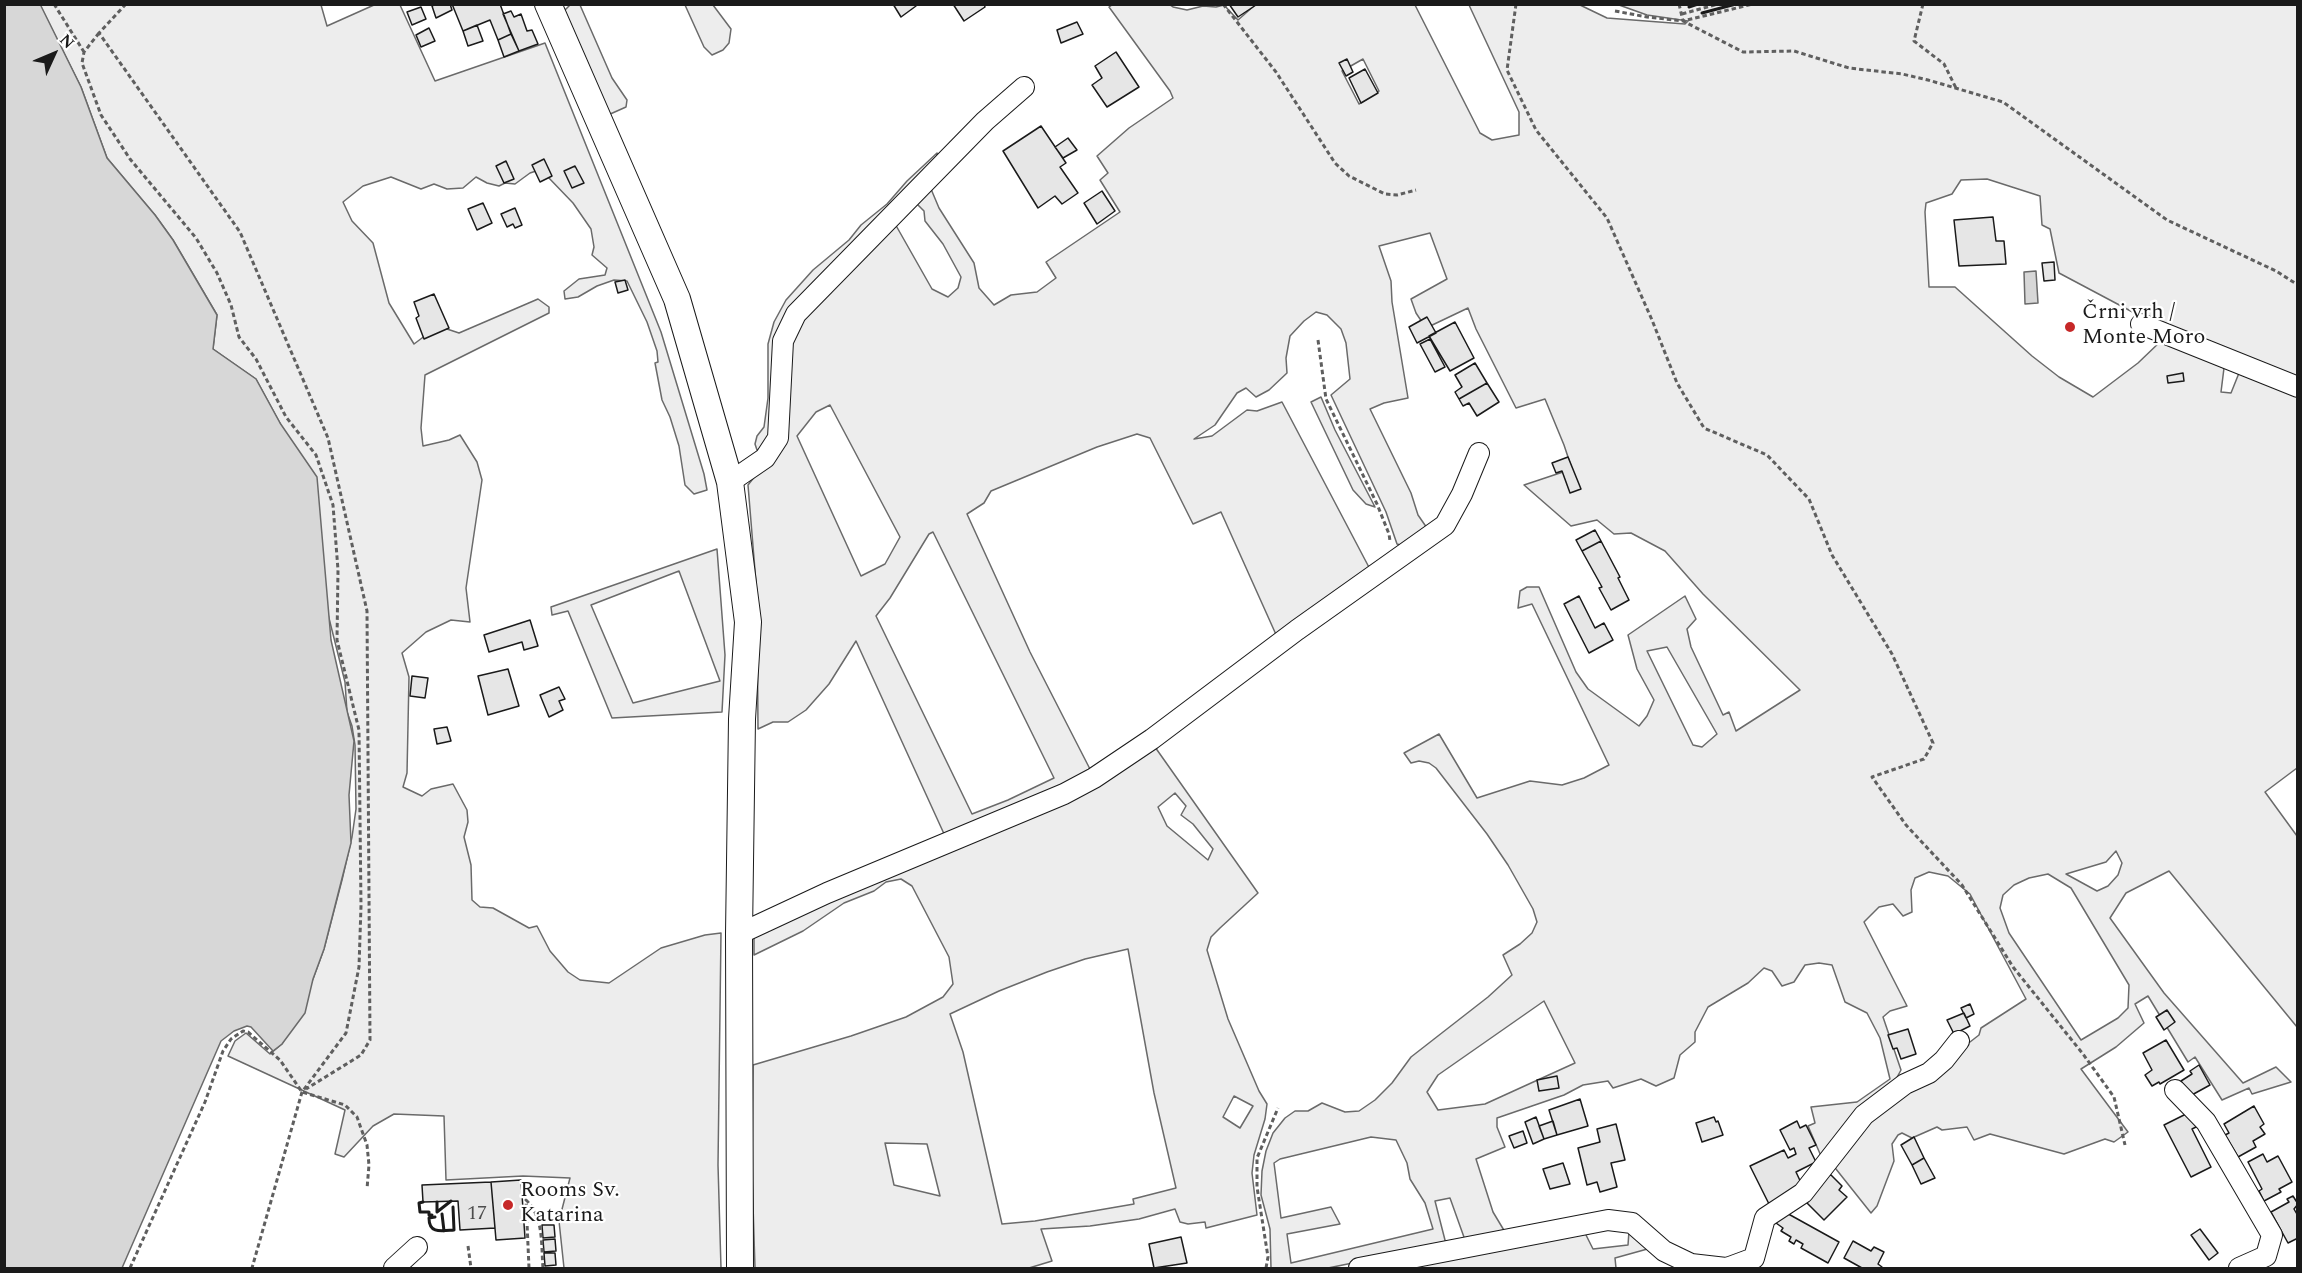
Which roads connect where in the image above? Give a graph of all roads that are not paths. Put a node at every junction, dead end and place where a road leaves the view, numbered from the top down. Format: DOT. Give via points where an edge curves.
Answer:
graph roads {
  1 [pos="548,4"];
  2 [pos="1024,87"];
  3 [pos="2141,324"];
  4 [pos="2298,387"];
  5 [pos="1479,453"];
  6 [pos="730,482"];
  7 [pos="739,934"];
  8 [pos="1959,1041"];
  9 [pos="2175,1090"];
  10 [pos="417,1247"];
  11 [pos="394,1269"];
  12 [pos="740,1269"];
  13 [pos="1359,1269"];
  14 [pos="1727,1269"];
  15 [pos="2239,1269"];
  1 -- 6 [label="main road" via="677,299"];
  2 -- 6 [label="street" via="985,121 796,314 783,341 778,438 765,458"];
  3 -- 4 [label="street"];
  5 -- 7 [label="street" via="1446,525 1094,778"];
  6 -- 7 [label="main road" via="748,622 742,720"];
  7 -- 12 [label="main road"];
  8 -- 14 [label="street" via="1929,1072 1905,1084 1864,1115 1803,1193 1765,1218 1754,1258"];
  9 -- 15 [label="street" via="2206,1122 2272,1235 2266,1256"];
  10 -- 11 [label="street"];
  13 -- 14 [label="street" via="1608,1220 1632,1222 1664,1251 1691,1264"];
}
